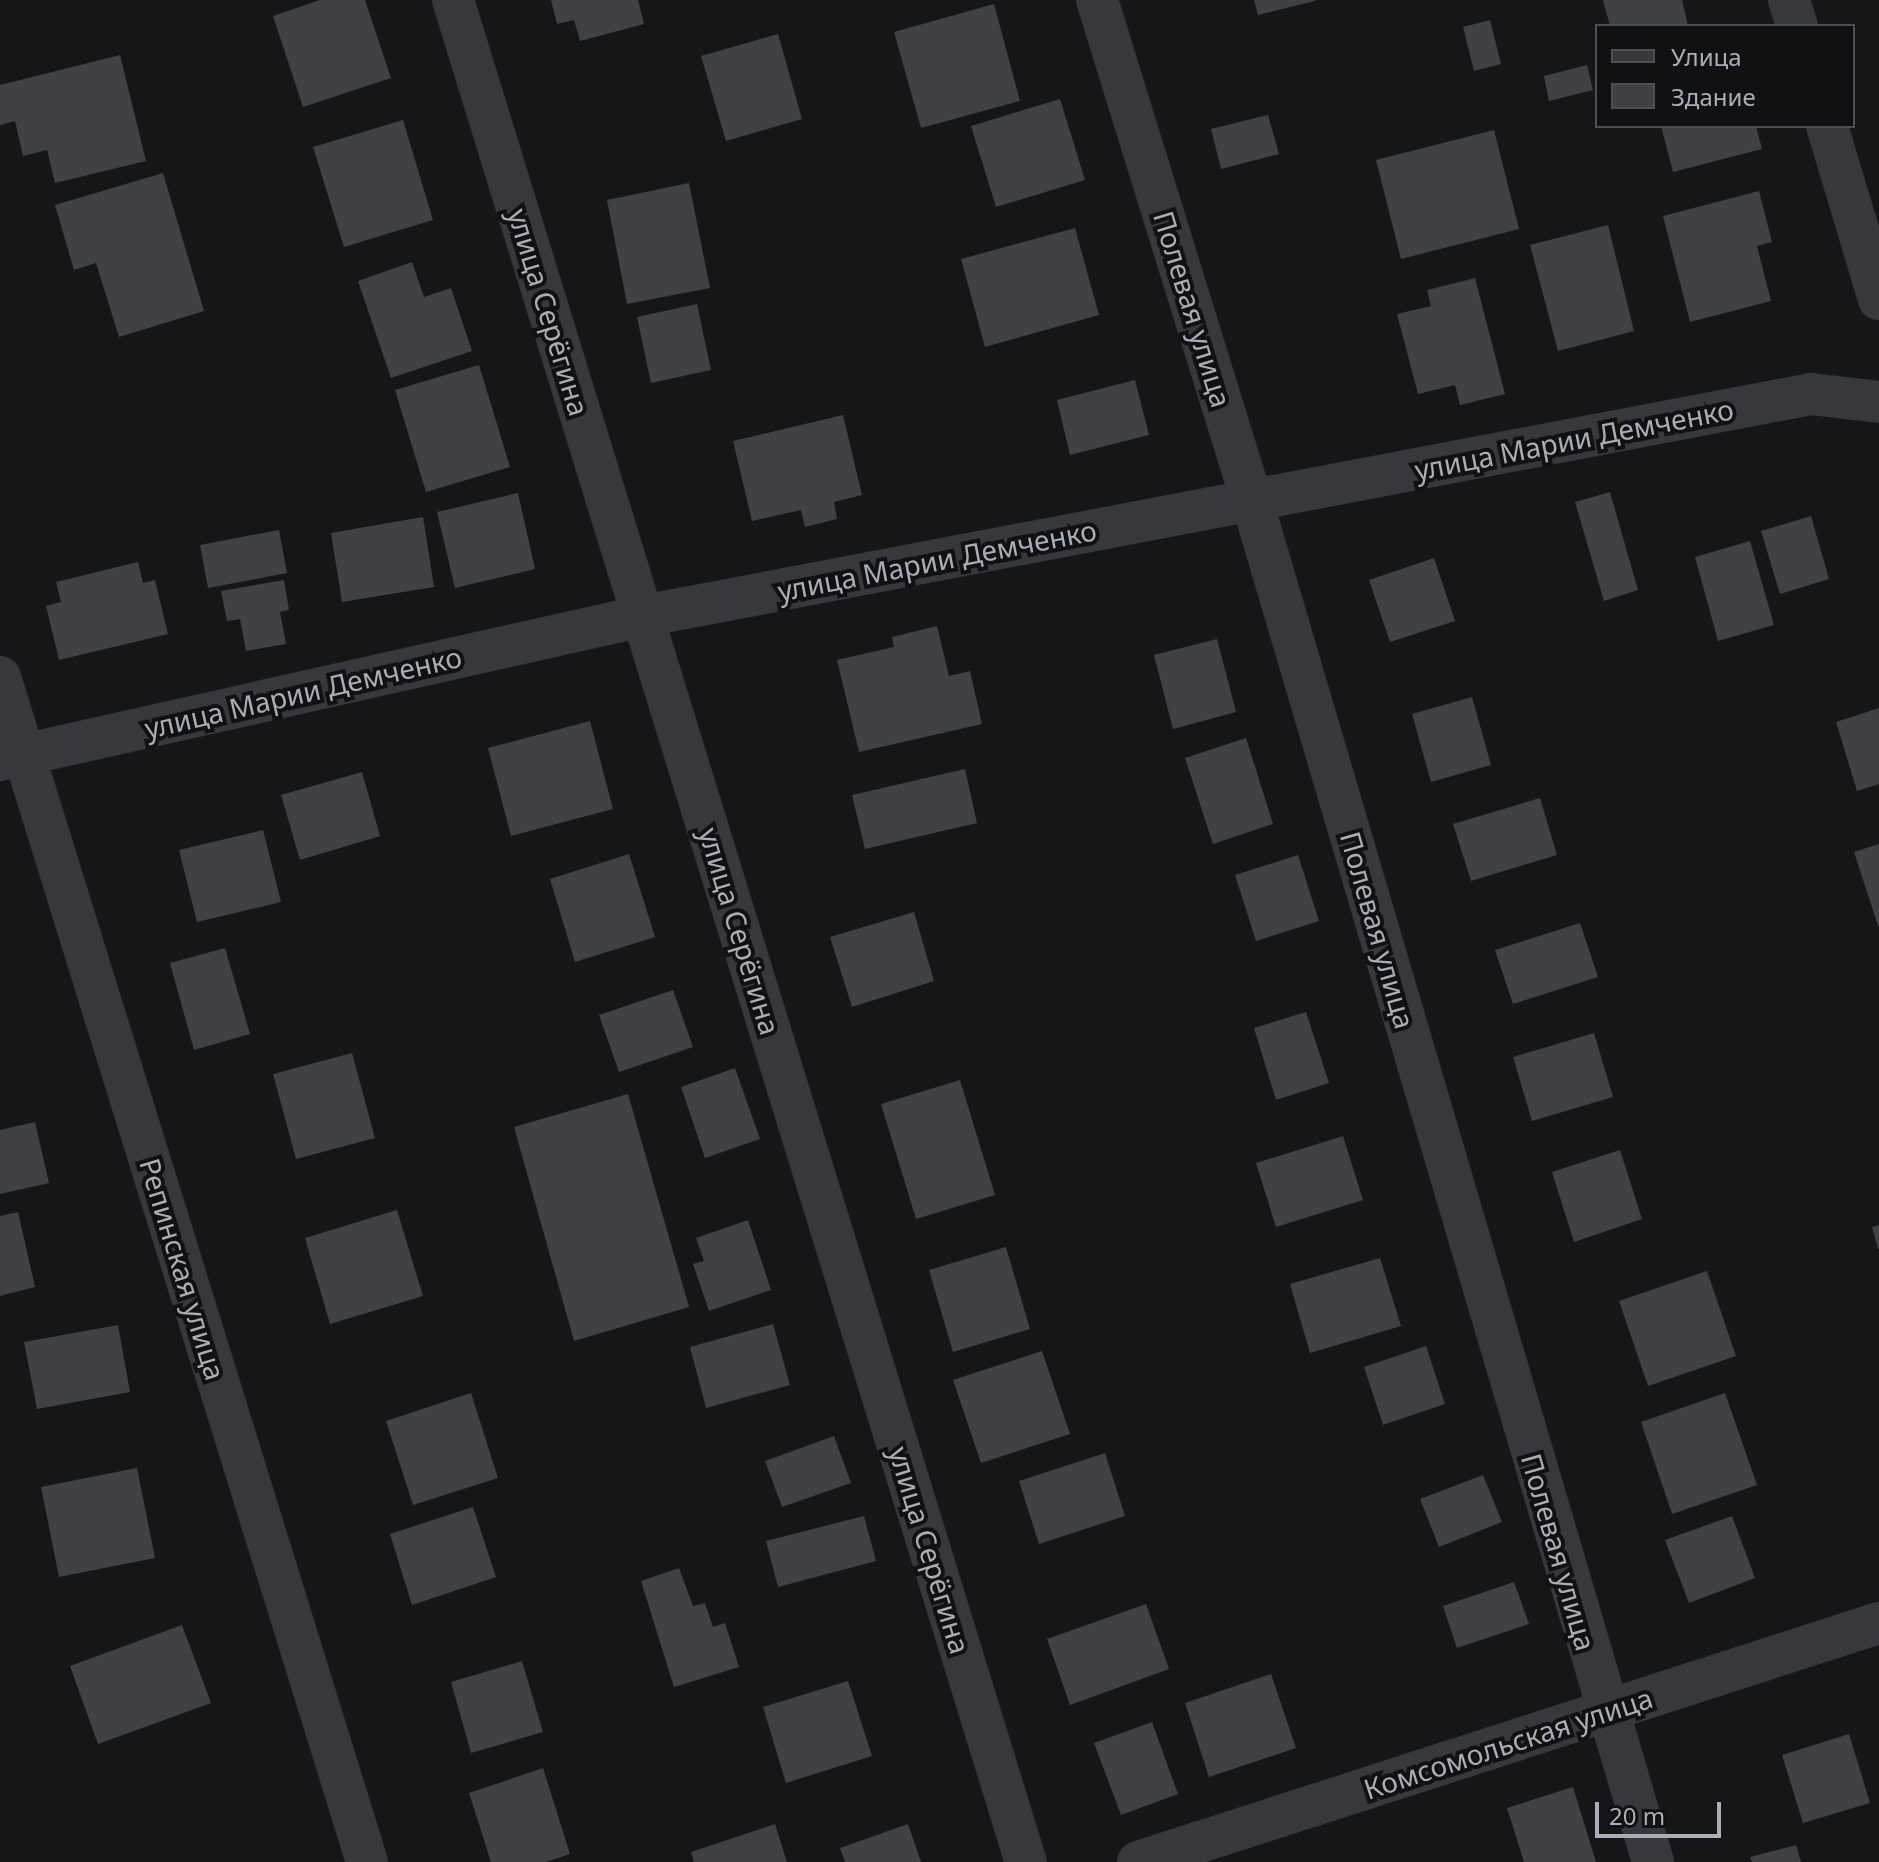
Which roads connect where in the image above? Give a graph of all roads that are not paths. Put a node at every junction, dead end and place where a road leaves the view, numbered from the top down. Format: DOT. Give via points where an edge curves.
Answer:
graph roads {
  1 [pos="453,0"];
  2 [pos="1097,0"];
  3 [pos="1789,0"];
  4 [pos="1796,24"];
  5 [pos="1828,128"];
  6 [pos="1879,299"];
  7 [pos="1879,402"];
  8 [pos="1252,501"];
  9 [pos="643,616"];
  10 [pos="0,677"];
  11 [pos="12,758"];
  12 [pos="1879,1623"];
  13 [pos="1606,1711"];
  14 [pos="367,1862"];
  15 [pos="1026,1862"];
  16 [pos="1138,1862"];
  17 [pos="1653,1862"];
  1 -- 9 [label="street, улица Серёгина"];
  2 -- 8 [label="street, Полевая улица"];
  3 -- 4 [label="street"];
  5 -- 6 [label="street"];
  7 -- 8 [label="street, улица Марии Демченко" via="1811,394"];
  8 -- 9 [label="street, улица Марии Демченко"];
  8 -- 13 [label="street, Полевая улица"];
  9 -- 11 [label="street, улица Марии Демченко"];
  9 -- 15 [label="street, улица Серёгина"];
  10 -- 11 [label="street, Репинская улица"];
  11 -- 14 [label="street, Репинская улица"];
  12 -- 13 [label="street, Комсомольская улица"];
  13 -- 16 [label="street, Комсомольская улица"];
  13 -- 17 [label="street, Полевая улица"];
}
